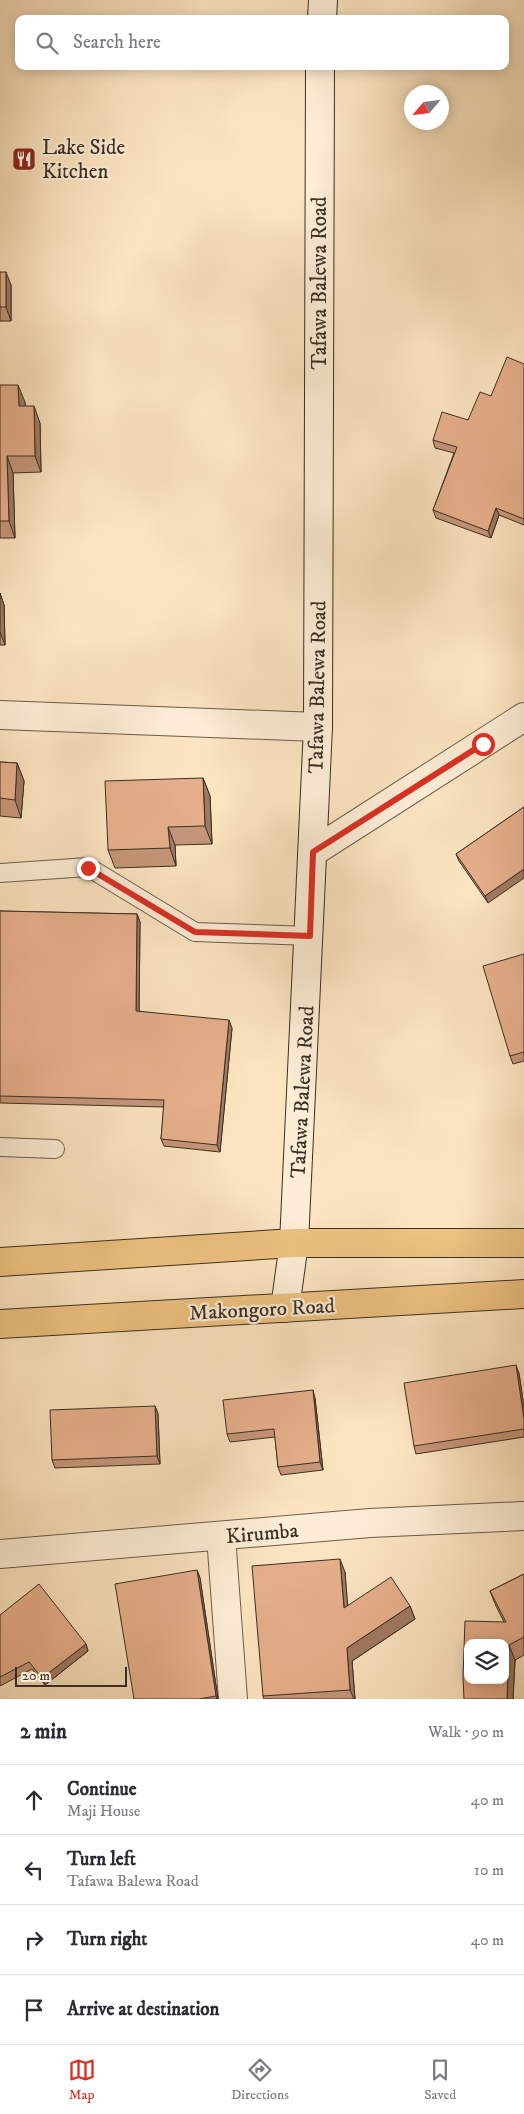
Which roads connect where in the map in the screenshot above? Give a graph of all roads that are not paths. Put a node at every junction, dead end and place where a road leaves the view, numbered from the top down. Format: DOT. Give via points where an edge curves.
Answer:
graph roads {
  1 [pos="323,0"];
  2 [pos="322,15"];
  3 [pos="320,70"];
  4 [pos="0,715"];
  5 [pos="524,716"];
  6 [pos="318,727"];
  7 [pos="313,852"];
  8 [pos="0,873"];
  9 [pos="310,936"];
  10 [pos="0,1147"];
  11 [pos="55,1149"];
  12 [pos="294,1243"];
  13 [pos="524,1243"];
  14 [pos="0,1262"];
  15 [pos="524,1294"];
  16 [pos="285,1308"];
  17 [pos="0,1324"];
  18 [pos="524,1516"];
  19 [pos="221,1536"];
  20 [pos="0,1554"];
  21 [pos="233,1699"];
  1 -- 2 [label="main road"];
  3 -- 6 [label="main road, Tafawa Balewa Road"];
  4 -- 6 [label="main road"];
  5 -- 7 [label="main road"];
  6 -- 7 [label="main road, Tafawa Balewa Road"];
  7 -- 9 [label="main road, Tafawa Balewa Road"];
  8 -- 9 [label="lane" via="88,868 195,932"];
  9 -- 12 [label="main road, Tafawa Balewa Road"];
  10 -- 11 [label="lane"];
  12 -- 13 [label="main road"];
  12 -- 14 [label="main road"];
  12 -- 16 [label="main road, Tafawa Balewa Road"];
  15 -- 16 [label="main road, Makongoro Road"];
  16 -- 17 [label="main road, Makongoro Road"];
  18 -- 19 [label="main road, Kirumba" via="370,1523"];
  19 -- 20 [label="main road, Kirumba"];
  19 -- 21 [label="main road"];
}
